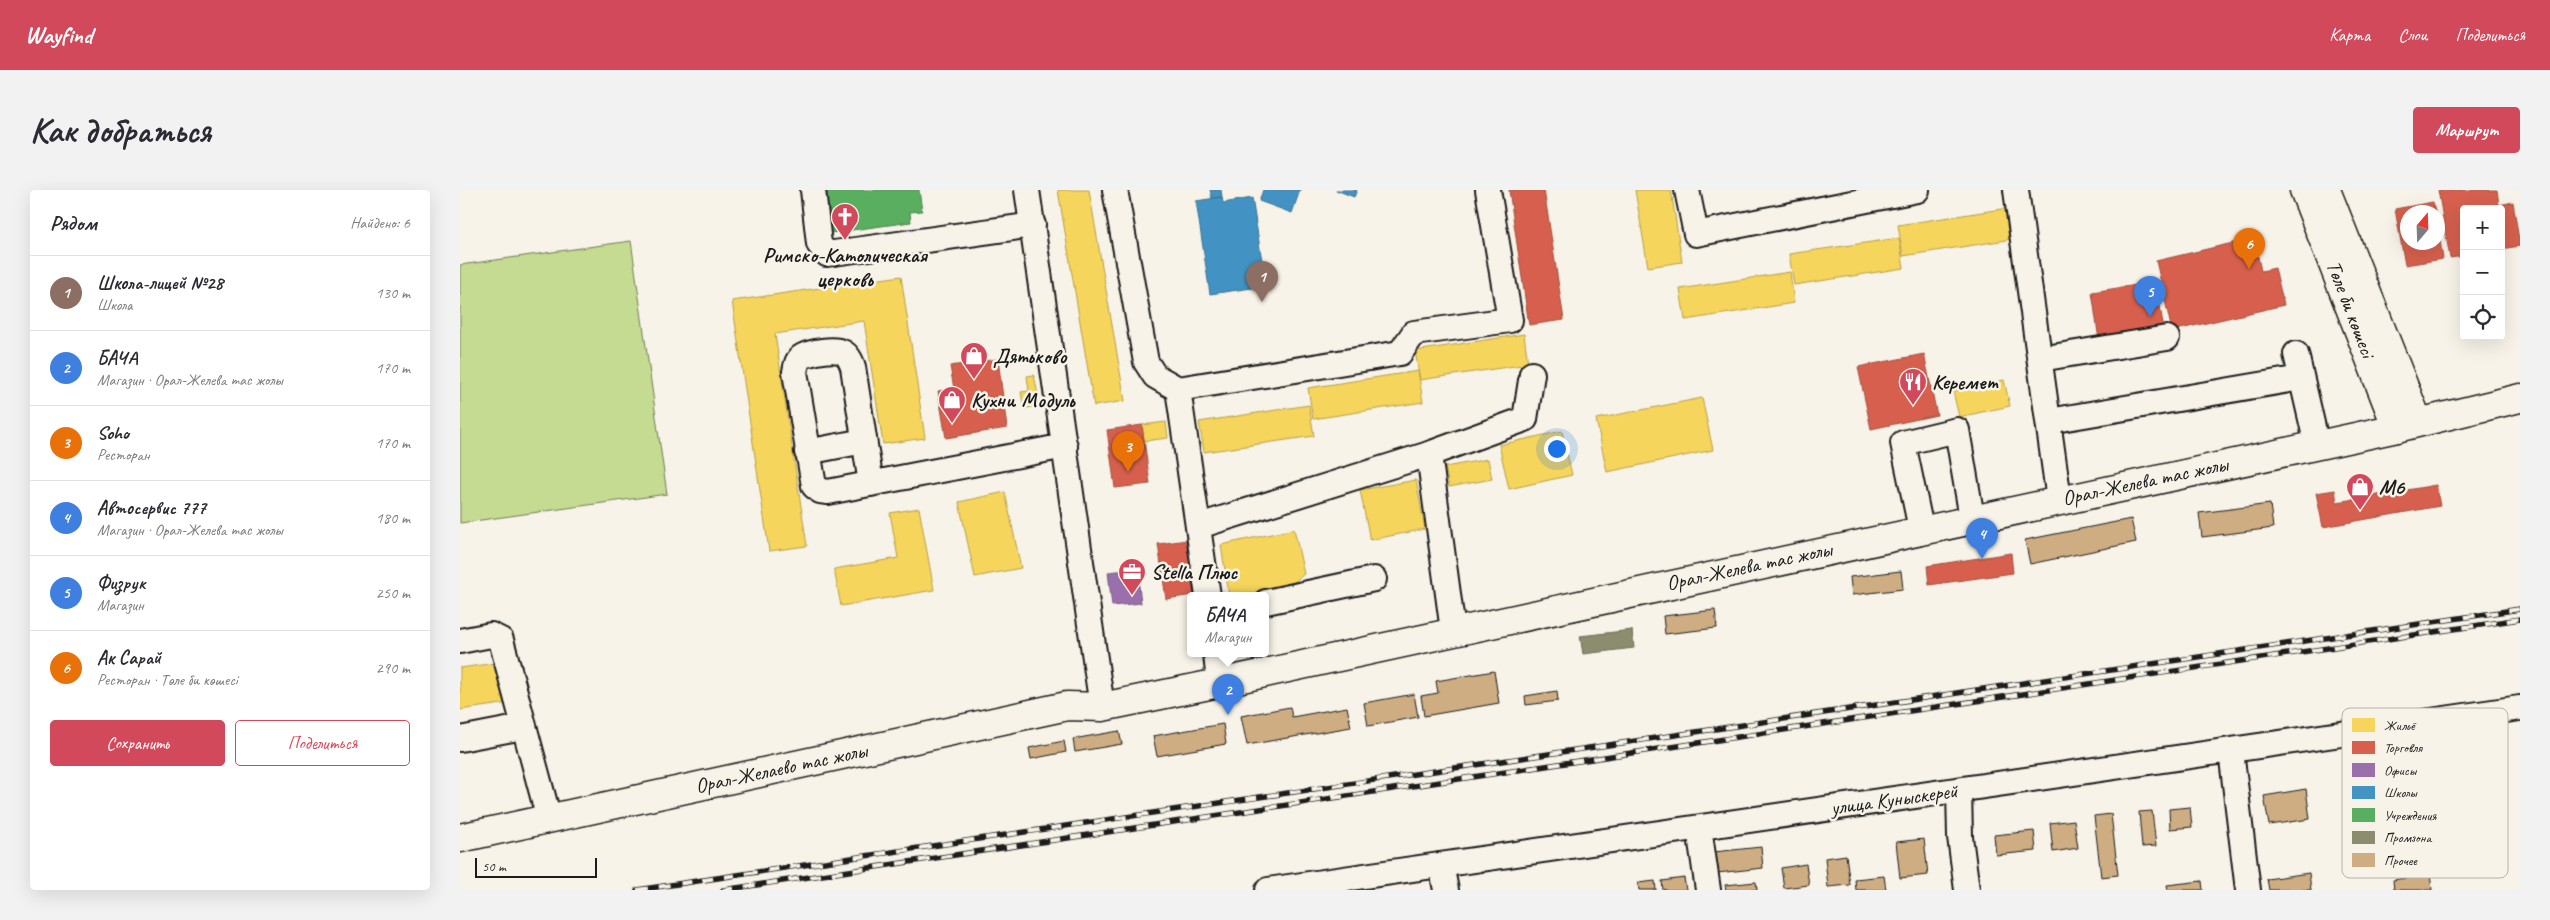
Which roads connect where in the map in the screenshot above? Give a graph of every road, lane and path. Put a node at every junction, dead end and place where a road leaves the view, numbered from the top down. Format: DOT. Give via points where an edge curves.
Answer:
graph roads {
  1 [pos="814,190"];
  2 [pos="1028,190"];
  3 [pos="1115,190"];
  4 [pos="1488,190"];
  5 [pos="1687,190"];
  6 [pos="1917,190"];
  7 [pos="2016,190"];
  8 [pos="2304,190"];
  9 [pos="2326,190"];
  10 [pos="1033,225"];
  11 [pos="2168,338"];
  12 [pos="2296,354"];
  13 [pos="2040,360"];
  14 [pos="1532,374"];
  15 [pos="2301,378"];
  16 [pos="1178,389"];
  17 [pos="2520,398"];
  18 [pos="2049,420"];
  19 [pos="2407,425"];
  20 [pos="864,441"];
  21 [pos="2317,445"];
  22 [pos="1065,446"];
  23 [pos="807,452"];
  24 [pos="1429,454"];
  25 [pos="871,484"];
  26 [pos="2059,500"];
  27 [pos="1972,518"];
  28 [pos="1199,526"];
  29 [pos="1921,529"];
  30 [pos="1374,579"];
  31 [pos="1207,592"];
  32 [pos="1269,601"];
  33 [pos="1453,631"];
  34 [pos="460,642"];
  35 [pos="1216,657"];
  36 [pos="1219,682"];
  37 [pos="1102,707"];
  38 [pos="523,727"];
  39 [pos="2342,734"];
  40 [pos="460,739"];
  41 [pos="2231,751"];
  42 [pos="1959,790"];
  43 [pos="549,819"];
  44 [pos="1699,828"];
  45 [pos="460,838"];
  46 [pos="1441,865"];
  47 [pos="1268,890"];
  48 [pos="1446,890"];
  49 [pos="1708,890"];
  50 [pos="1967,890"];
  51 [pos="2248,890"];
  1 -- 10 [label="street" via="819,244 827,254"];
  2 -- 10 [label="street"];
  3 -- 16 [label="street" via="1146,362 1156,376"];
  4 -- 16 [label="street" via="1510,320 1414,333 1400,353"];
  5 -- 6 [label="street" via="1696,234"];
  7 -- 13 [label="street"];
  8 -- 19 [label="main road, Төле би көшесі"];
  9 -- 19 [label="main road, Төле би көшесі"];
  10 -- 22 [label="street"];
  11 -- 13 [label="street"];
  12 -- 15 [label="street"];
  13 -- 18 [label="street"];
  14 -- 24 [label="street" via="1525,420"];
  15 -- 18 [label="street"];
  15 -- 21 [label="street"];
  16 -- 28 [label="street"];
  17 -- 19 [label="main road"];
  18 -- 26 [label="street"];
  19 -- 21 [label="main road, Орал-Желева тас жолы"];
  20 -- 23 [label="street"];
  20 -- 23 [label="street" via="850,358 833,350 802,356 796,363"];
  20 -- 25 [label="street"];
  21 -- 26 [label="main road, Орал-Желева тас жолы"];
  22 -- 25 [label="street"];
  22 -- 37 [label="street"];
  23 -- 25 [label="street" via="814,486 820,491"];
  24 -- 28 [label="street"];
  24 -- 33 [label="street"];
  26 -- 27 [label="main road, Орал-Желева тас жолы"];
  27 -- 29 [label="main road, Орал-Желева тас жолы"];
  27 -- 29 [label="street" via="1957,430 1903,443"];
  28 -- 31 [label="street"];
  29 -- 33 [label="main road, Орал-Желева тас жолы"];
  30 -- 32 [label="street"];
  33 -- 36 [label="main road, Орал-Желева тас жолы"];
  34 -- 38 [label="street" via="491,635 501,640"];
  35 -- 36 [label="street"];
  36 -- 37 [label="main road, Орал-Желева тас жолы"];
  37 -- 43 [label="main road, Орал-Желаево тас жолы" via="1067,706"];
  38 -- 40 [label="street"];
  38 -- 43 [label="street"];
  39 -- 41 [label="street, улица Куныскерей"];
  41 -- 42 [label="street, улица Куныскерей"];
  41 -- 51 [label="street"];
  42 -- 44 [label="street, улица Куныскерей"];
  42 -- 50 [label="street" via="1960,837"];
  43 -- 45 [label="main road, Орал-Желаево тас жолы"];
  44 -- 46 [label="street, улица Куныскерей"];
  44 -- 49 [label="street"];
  46 -- 47 [label="street, улица Куныскерей"];
  46 -- 48 [label="street"];
}
